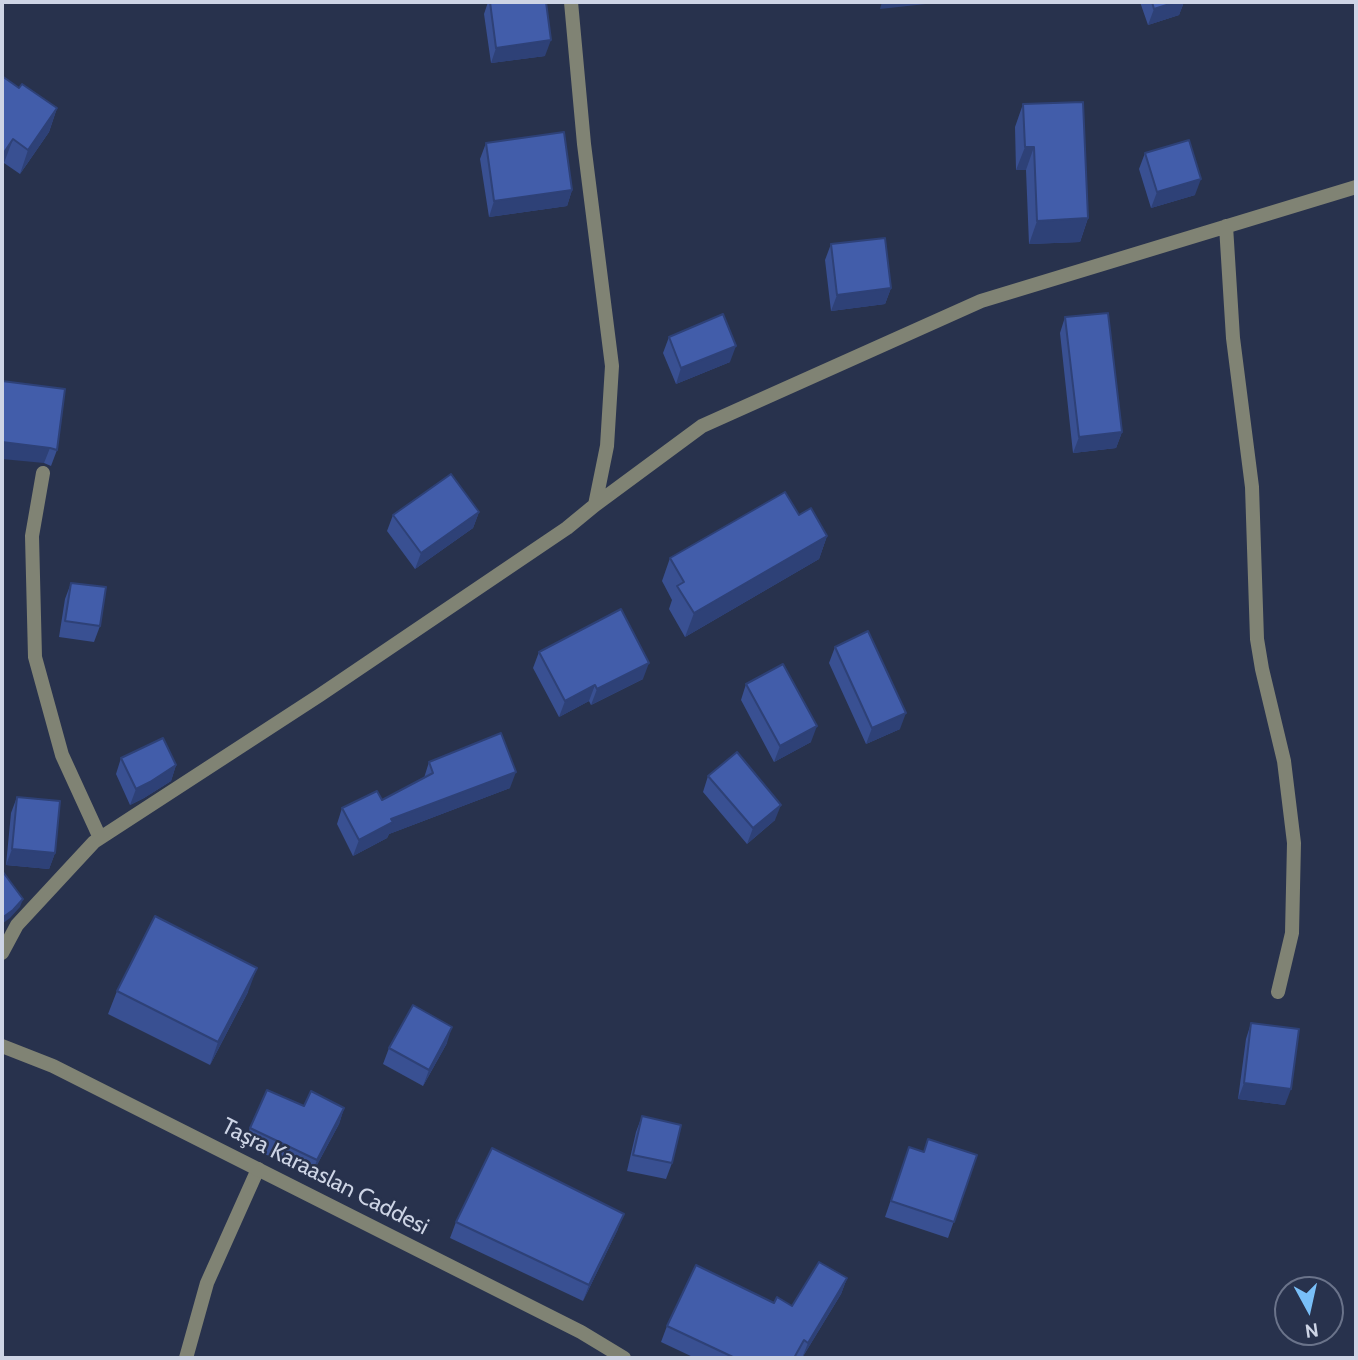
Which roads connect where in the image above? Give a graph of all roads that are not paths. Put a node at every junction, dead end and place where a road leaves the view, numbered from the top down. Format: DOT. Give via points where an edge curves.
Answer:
graph roads {
  1 [pos="571,2"];
  2 [pos="1356,187"];
  3 [pos="1226,226"];
  4 [pos="43,473"];
  5 [pos="595,505"];
  6 [pos="100,838"];
  7 [pos="2,953"];
  8 [pos="1278,992"];
  9 [pos="2,1046"];
  10 [pos="258,1169"];
  11 [pos="186,1358"];
  12 [pos="624,1358"];
  1 -- 5 [label="street" via="612,366 607,446"];
  2 -- 3 [label="street"];
  3 -- 5 [label="street" via="981,301 702,426"];
  3 -- 8 [label="street" via="1233,338 1252,486 1257,639 1284,761 1294,843 1292,933"];
  4 -- 6 [label="street" via="32,536 35,657 62,755"];
  5 -- 6 [label="street" via="354,672"];
  6 -- 7 [label="street" via="17,925"];
  9 -- 10 [label="street, Taşra Karaaslan Caddesi" via="53,1066"];
  10 -- 11 [label="street" via="207,1283"];
  10 -- 12 [label="street, Taşra Karaaslan Caddesi"];
}
